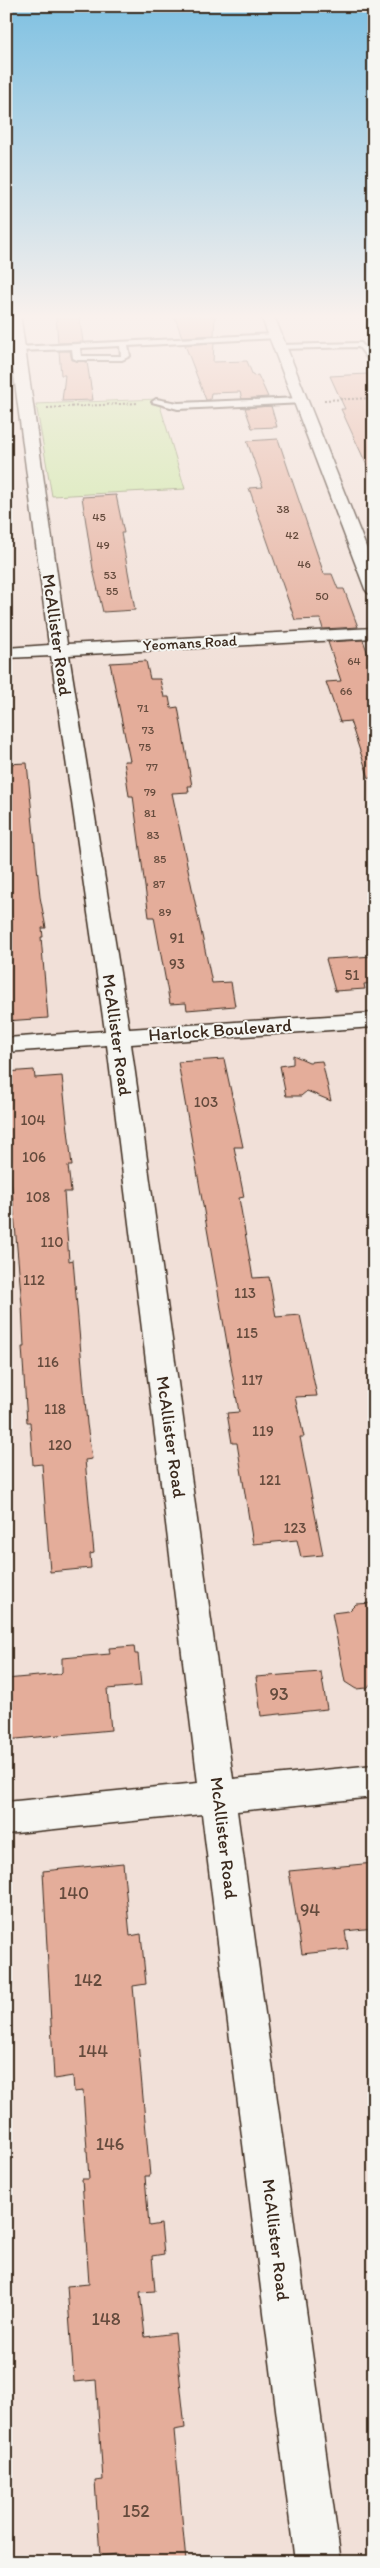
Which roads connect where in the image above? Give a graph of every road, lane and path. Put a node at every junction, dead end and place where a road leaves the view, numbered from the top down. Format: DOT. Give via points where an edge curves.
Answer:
graph roads {
  1 [pos="22,433"];
  2 [pos="313,433"];
  3 [pos="374,589"];
  4 [pos="374,633"];
  5 [pos="59,650"];
  6 [pos="6,652"];
  7 [pos="374,1020"];
  8 [pos="118,1037"];
  9 [pos="6,1045"];
  10 [pos="374,1781"];
  11 [pos="219,1797"];
  12 [pos="6,1818"];
  13 [pos="318,2562"];
  1 -- 5 [label="street, McAllister Road"];
  2 -- 3 [label="street"];
  4 -- 5 [label="street, Yeomans Road"];
  5 -- 6 [label="street, Yeomans Road"];
  5 -- 8 [label="street, McAllister Road"];
  7 -- 8 [label="street, Harlock Boulevard"];
  8 -- 9 [label="street, Harlock Boulevard"];
  8 -- 11 [label="street, McAllister Road"];
  10 -- 11 [label="street"];
  11 -- 12 [label="street"];
  11 -- 13 [label="street, McAllister Road"];
}
